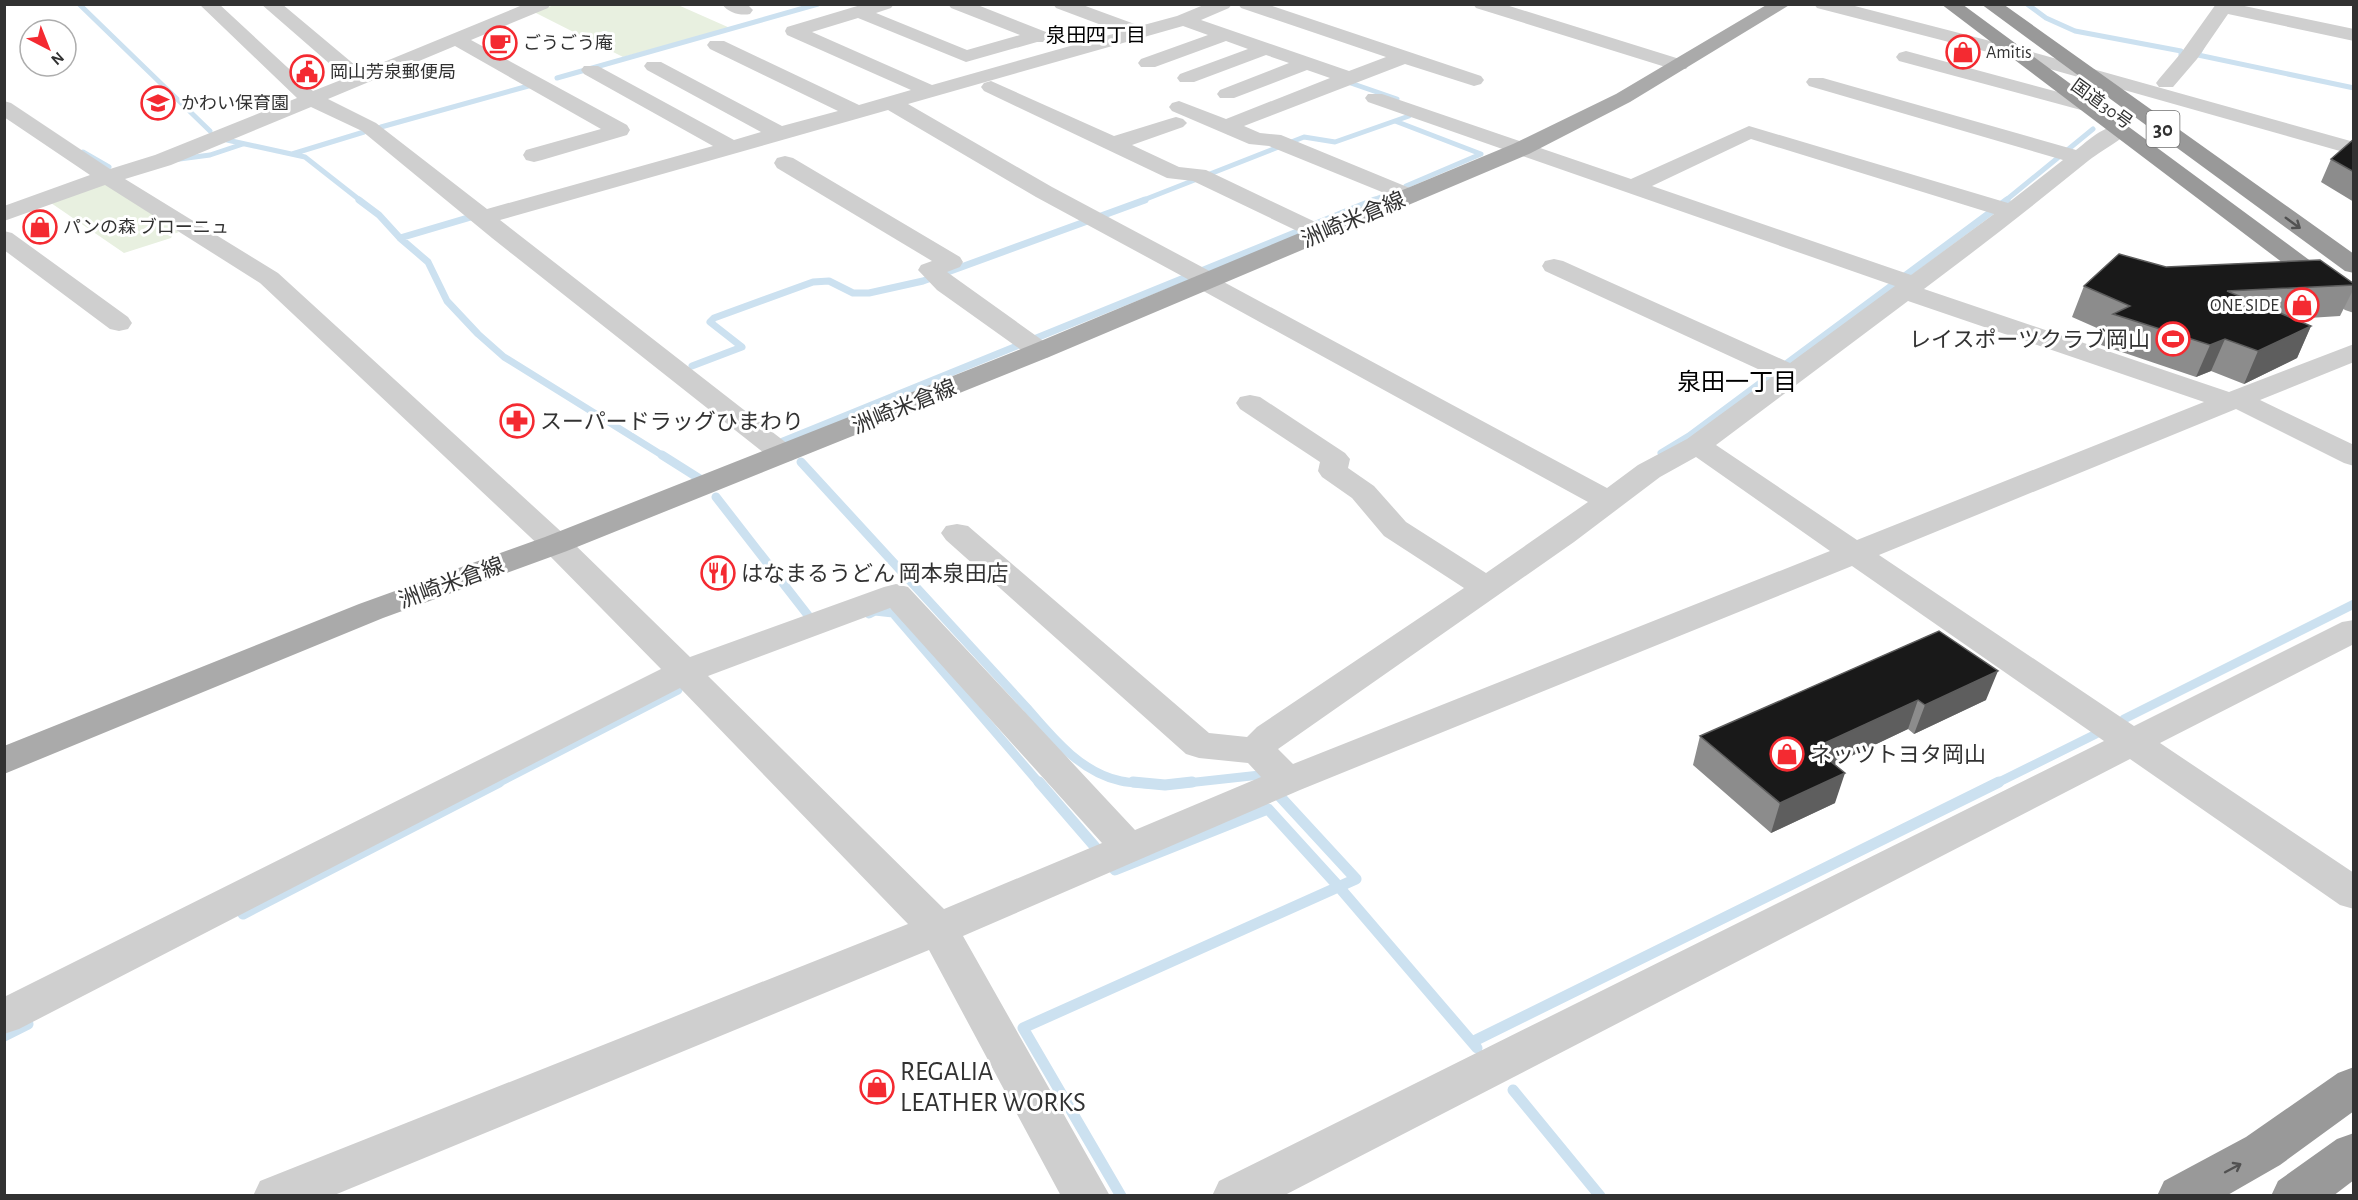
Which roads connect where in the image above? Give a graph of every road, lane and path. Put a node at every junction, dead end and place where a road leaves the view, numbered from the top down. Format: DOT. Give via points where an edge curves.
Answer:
graph roads {
  1 [pos="208,4"];
  2 [pos="270,4"];
  3 [pos="542,4"];
  4 [pos="885,4"];
  5 [pos="957,4"];
  6 [pos="1062,4"];
  7 [pos="1223,4"];
  8 [pos="1246,4"];
  9 [pos="1482,4"];
  10 [pos="1782,4"];
  11 [pos="1823,4"];
  12 [pos="1950,4"];
  13 [pos="1990,4"];
  14 [pos="2011,4"];
  15 [pos="2228,8"];
  16 [pos="859,12"];
  17 [pos="1970,13"];
  18 [pos="1177,21"];
  19 [pos="1139,22"];
  20 [pos="1910,27"];
  21 [pos="2354,35"];
  22 [pos="1039,36"];
  23 [pos="1221,37"];
  24 [pos="456,39"];
  25 [pos="717,45"];
  26 [pos="1075,50"];
  27 [pos="1262,50"];
  28 [pos="2018,54"];
  29 [pos="1404,57"];
  30 [pos="1906,57"];
  31 [pos="1148,63"];
  32 [pos="1303,65"];
  33 [pos="1679,65"];
  34 [pos="654,66"];
  35 [pos="2102,68"];
  36 [pos="591,70"];
  37 [pos="1868,77"];
  38 [pos="358,78"];
  39 [pos="1187,78"];
  40 [pos="1345,79"];
  41 [pos="1474,80"];
  42 [pos="1816,82"];
  43 [pos="2122,84"];
  44 [pos="2159,85"];
  45 [pos="992,87"];
  46 [pos="932,92"];
  47 [pos="1924,92"];
  48 [pos="1227,94"];
  49 [pos="309,98"];
  50 [pos="1375,98"];
  51 [pos="891,103"];
  52 [pos="2081,104"];
  53 [pos="4,107"];
  54 [pos="855,110"];
  55 [pos="2168,116"];
  56 [pos="2241,118"];
  57 [pos="1226,126"];
  58 [pos="2354,129"];
  59 [pos="776,132"];
  60 [pos="2097,136"];
  61 [pos="2354,139"];
  62 [pos="1113,144"];
  63 [pos="728,145"];
  64 [pos="1521,149"];
  65 [pos="2354,149"];
  66 [pos="534,155"];
  67 [pos="2069,155"];
  68 [pos="785,163"];
  69 [pos="107,177"];
  70 [pos="1635,185"];
  71 [pos="1409,196"];
  72 [pos="2003,209"];
  73 [pos="4,214"];
  74 [pos="483,217"];
  75 [pos="1320,233"];
  76 [pos="4,238"];
  77 [pos="2348,256"];
  78 [pos="1554,266"];
  79 [pos="1202,278"];
  80 [pos="1907,285"];
  81 [pos="2354,289"];
  82 [pos="2354,305"];
  83 [pos="119,323"];
  84 [pos="1032,345"];
  85 [pos="2354,352"];
  86 [pos="1784,370"];
  87 [pos="2234,400"];
  88 [pos="1250,403"];
  89 [pos="1696,445"];
  90 [pos="783,454"];
  91 [pos="2354,457"];
  92 [pos="1601,497"];
  93 [pos="957,533"];
  94 [pos="556,544"];
  95 [pos="1854,551"];
  96 [pos="1478,583"];
  97 [pos="2354,630"];
  98 [pos="684,672"];
  99 [pos="2130,743"];
  100 [pos="1247,751"];
  101 [pos="4,761"];
  102 [pos="1276,786"];
  103 [pos="1113,856"];
  104 [pos="2354,894"];
  105 [pos="938,928"];
  106 [pos="4,1017"];
  107 [pos="2354,1086"];
  108 [pos="2353,1153"];
  109 [pos="277,1196"];
  110 [pos="1086,1196"];
  111 [pos="1236,1196"];
  112 [pos="2181,1196"];
  113 [pos="2295,1196"];
  1 -- 49 [label="street"];
  2 -- 38 [label="street"];
  3 -- 24 [label="street"];
  4 -- 16 [label="street"];
  5 -- 22 [label="street"];
  6 -- 19 [label="street"];
  7 -- 18 [label="street"];
  8 -- 29 [label="street"];
  9 -- 33 [label="street"];
  10 -- 33 [label="main road, 洲崎米倉線"];
  11 -- 20 [label="street"];
  12 -- 17 [label="highway"];
  13 -- 77 [label="highway, 国道30号 / 30, one-way"];
  14 -- 35 [label="highway"];
  15 -- 21 [label="street"];
  15 -- 44 [label="street"];
  16 -- 22 [label="street" via="966,56"];
  16 -- 46 [label="street" via="794,31"];
  17 -- 20 [label="street" via="1969,25 1958,28"];
  17 -- 28 [label="highway"];
  17 -- 81 [label="highway, 国道30号 / 30"];
  18 -- 19 [label="street"];
  18 -- 23 [label="street"];
  19 -- 26 [label="street"];
  20 -- 28 [label="street"];
  22 -- 26 [label="street"];
  23 -- 27 [label="street"];
  23 -- 31 [label="street"];
  24 -- 38 [label="street"];
  24 -- 66 [label="street" via="619,130"];
  25 -- 54 [label="street"];
  26 -- 46 [label="street"];
  27 -- 32 [label="street"];
  27 -- 39 [label="street"];
  28 -- 35 [label="street"];
  28 -- 43 [label="street"];
  28 -- 52 [label="highway"];
  29 -- 40 [label="street"];
  29 -- 41 [label="street"];
  30 -- 52 [label="street"];
  32 -- 40 [label="street"];
  32 -- 48 [label="street"];
  33 -- 64 [label="main road, 洲崎米倉線" via="1614,103"];
  34 -- 59 [label="street"];
  35 -- 43 [label="highway"];
  35 -- 44 [label="street"];
  36 -- 63 [label="street"];
  37 -- 47 [label="street"];
  38 -- 49 [label="street"];
  40 -- 57 [label="street"];
  42 -- 67 [label="street"];
  43 -- 55 [label="highway"];
  43 -- 56 [label="street"];
  44 -- 58 [label="street"];
  44 -- 61 [label="street"];
  45 -- 62 [label="street"];
  46 -- 51 [label="street"];
  49 -- 69 [label="street" via="163,160"];
  49 -- 74 [label="street" via="369,127"];
  50 -- 64 [label="street"];
  51 -- 54 [label="street"];
  51 -- 79 [label="street"];
  52 -- 60 [label="highway"];
  53 -- 69 [label="street"];
  54 -- 59 [label="street"];
  55 -- 56 [label="street" via="2181,110 2198,110"];
  55 -- 77 [label="highway"];
  56 -- 65 [label="street"];
  57 -- 62 [label="street" via="1178,115"];
  57 -- 71 [label="street" via="1257,139 1284,144"];
  59 -- 63 [label="street"];
  60 -- 67 [label="street"];
  60 -- 82 [label="highway"];
  62 -- 75 [label="street" via="1175,173 1200,176"];
  63 -- 74 [label="street"];
  64 -- 70 [label="street"];
  64 -- 71 [label="main road, 洲崎米倉線"];
  67 -- 72 [label="street"];
  68 -- 84 [label="street" via="951,262 930,270"];
  69 -- 73 [label="street"];
  69 -- 94 [label="street" via="269,278"];
  70 -- 72 [label="street" via="1749,132"];
  70 -- 80 [label="street"];
  71 -- 75 [label="main road, 洲崎米倉線"];
  72 -- 80 [label="street"];
  74 -- 90 [label="street"];
  75 -- 79 [label="main road, 洲崎米倉線"];
  76 -- 83 [label="street"];
  78 -- 86 [label="street"];
  79 -- 84 [label="main road, 洲崎米倉線"];
  79 -- 92 [label="street"];
  80 -- 86 [label="street"];
  80 -- 87 [label="street"];
  84 -- 90 [label="main road, 洲崎米倉線"];
  85 -- 87 [label="street"];
  86 -- 89 [label="street"];
  87 -- 91 [label="street"];
  87 -- 95 [label="street"];
  88 -- 96 [label="street" via="1335,459 1333,471 1363,492 1395,529"];
  89 -- 92 [label="street"];
  89 -- 95 [label="street"];
  90 -- 94 [label="main road, 洲崎米倉線"];
  92 -- 96 [label="street"];
  93 -- 100 [label="street" via="1199,745"];
  94 -- 98 [label="street"];
  94 -- 101 [label="main road, 洲崎米倉線" via="371,611"];
  95 -- 99 [label="street"];
  95 -- 102 [label="street"];
  96 -- 100 [label="street"];
  97 -- 99 [label="street"];
  98 -- 103 [label="street" via="896,594"];
  98 -- 105 [label="street"];
  98 -- 106 [label="street"];
  99 -- 104 [label="street"];
  99 -- 111 [label="street"];
  100 -- 102 [label="street"];
  102 -- 103 [label="street"];
  103 -- 105 [label="street"];
  105 -- 109 [label="street"];
  105 -- 110 [label="street"];
  112 -- 107 [label="highway, one-way" via="2263,1151"];
  108 -- 113 [label="highway"];
}
